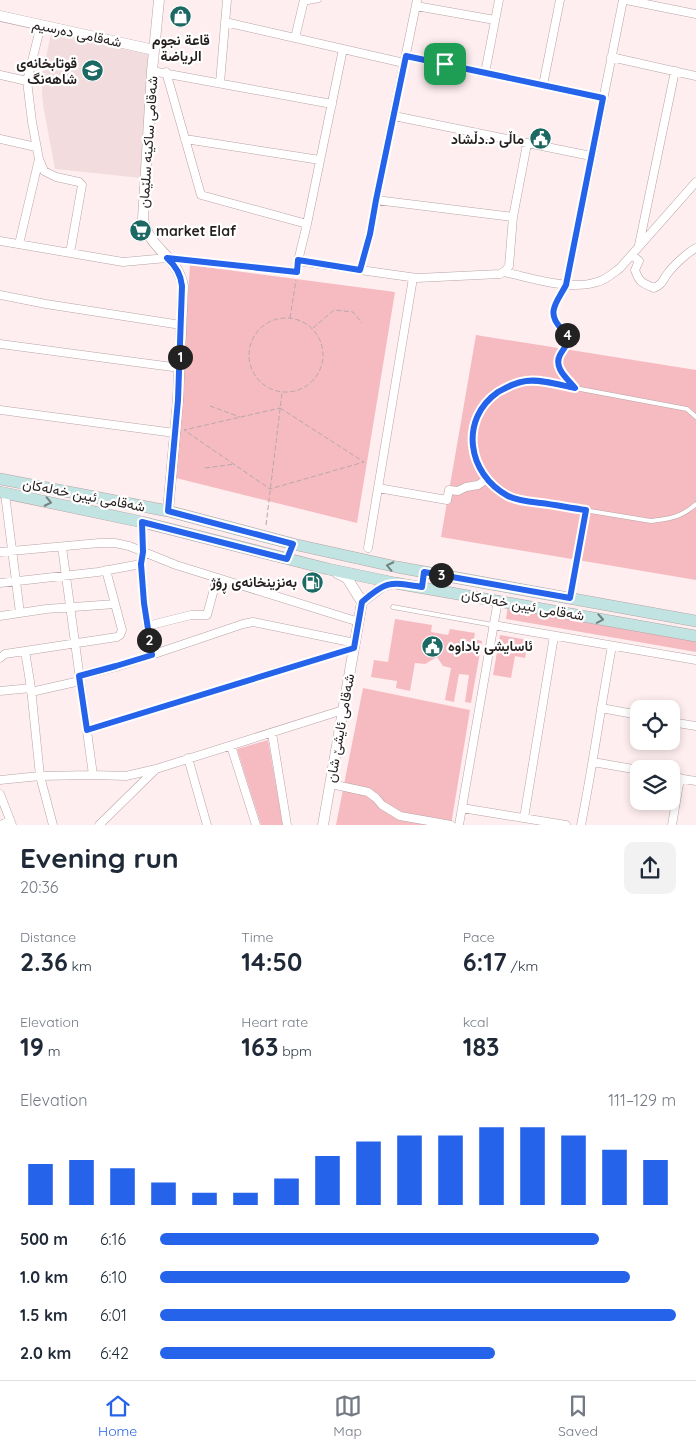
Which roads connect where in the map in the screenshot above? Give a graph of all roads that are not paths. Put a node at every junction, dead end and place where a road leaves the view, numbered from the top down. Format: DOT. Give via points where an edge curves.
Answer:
graph roads {
  1 [pos="159,0"];
  2 [pos="227,0"];
  3 [pos="319,0"];
  4 [pos="499,0"];
  5 [pos="560,0"];
  6 [pos="625,0"];
  7 [pos="303,2"];
  8 [pos="417,3"];
  9 [pos="696,14"];
  10 [pos="0,16"];
  11 [pos="495,20"];
  12 [pos="225,22"];
  13 [pos="41,25"];
  14 [pos="295,38"];
  15 [pos="343,49"];
  16 [pos="154,50"];
  17 [pos="612,57"];
  18 [pos="405,59"];
  19 [pos="152,71"];
  20 [pos="675,71"];
  21 [pos="166,72"];
  22 [pos="485,73"];
  23 [pos="0,75"];
  24 [pos="696,76"];
  25 [pos="27,81"];
  26 [pos="220,83"];
  27 [pos="543,85"];
  28 [pos="603,98"];
  29 [pos="332,104"];
  30 [pos="394,116"];
  31 [pos="0,139"];
  32 [pos="185,139"];
  33 [pos="527,144"];
  34 [pos="36,147"];
  35 [pos="591,156"];
  36 [pos="39,159"];
  37 [pos="320,160"];
  38 [pos="696,182"];
  39 [pos="376,200"];
  40 [pos="513,217"];
  41 [pos="307,224"];
  42 [pos="0,241"];
  43 [pos="19,244"];
  44 [pos="639,247"];
  45 [pos="696,248"];
  46 [pos="70,253"];
  47 [pos="632,255"];
  48 [pos="167,258"];
  49 [pos="298,260"];
  50 [pos="360,270"];
  51 [pos="504,272"];
  52 [pos="413,278"];
  53 [pos="566,285"];
  54 [pos="0,295"];
  55 [pos="181,325"];
  56 [pos="0,344"];
  57 [pos="180,368"];
  58 [pos="575,388"];
  59 [pos="0,410"];
  60 [pos="696,417"];
  61 [pos="175,433"];
  62 [pos="0,479"];
  63 [pos="488,480"];
  64 [pos="378,488"];
  65 [pos="3,493"];
  66 [pos="696,504"];
  67 [pos="586,510"];
  68 [pos="168,511"];
  69 [pos="142,522"];
  70 [pos="293,544"];
  71 [pos="62,547"];
  72 [pos="368,548"];
  73 [pos="12,550"];
  74 [pos="0,552"];
  75 [pos="143,552"];
  76 [pos="287,559"];
  77 [pos="141,564"];
  78 [pos="328,569"];
  79 [pos="106,570"];
  80 [pos="424,572"];
  81 [pos="65,575"];
  82 [pos="218,578"];
  83 [pos="16,581"];
  84 [pos="395,582"];
  85 [pos="0,583"];
  86 [pos="422,587"];
  87 [pos="570,598"];
  88 [pos="498,600"];
  89 [pos="362,602"];
  90 [pos="116,604"];
  91 [pos="70,607"];
  92 [pos="393,608"];
  93 [pos="20,613"];
  94 [pos="0,616"];
  95 [pos="696,620"];
  96 [pos="359,622"];
  97 [pos="493,625"];
  98 [pos="147,626"];
  99 [pos="554,636"];
  100 [pos="696,636"];
  101 [pos="75,643"];
  102 [pos="355,645"];
  103 [pos="612,646"];
  104 [pos="25,651"];
  105 [pos="152,655"];
  106 [pos="0,658"];
  107 [pos="696,660"];
  108 [pos="80,679"];
  109 [pos="31,690"];
  110 [pos="0,691"];
  111 [pos="601,708"];
  112 [pos="344,710"];
  113 [pos="630,713"];
  114 [pos="680,723"];
  115 [pos="696,726"];
  116 [pos="87,730"];
  117 [pos="272,733"];
  118 [pos="231,746"];
  119 [pos="188,758"];
  120 [pos="593,762"];
  121 [pos="630,768"];
  122 [pos="156,769"];
  123 [pos="93,775"];
  124 [pos="40,776"];
  125 [pos="680,778"];
  126 [pos="0,780"];
  127 [pos="696,781"];
  128 [pos="331,784"];
  129 [pos="0,794"];
  130 [pos="462,808"];
  131 [pos="675,810"];
  132 [pos="524,818"];
  133 [pos="11,823"];
  134 [pos="103,823"];
  135 [pos="203,824"];
  136 [pos="0,825"];
  137 [pos="53,825"];
  138 [pos="256,825"];
  139 [pos="287,825"];
  140 [pos="324,825"];
  141 [pos="452,825"];
  142 [pos="459,825"];
  143 [pos="566,825"];
  144 [pos="581,825"];
  145 [pos="672,825"];
  1 -- 16 [label="street, شەقامی ساکینە سلێمان"];
  2 -- 12 [label="street"];
  3 -- 7 [label="lane"];
  4 -- 11 [label="street"];
  5 -- 27 [label="street"];
  6 -- 9 [label="street"];
  6 -- 17 [label="street"];
  7 -- 14 [label="street"];
  8 -- 11 [label="street"];
  8 -- 18 [label="street"];
  10 -- 13 [label="street, شەقامی دەرسیم"];
  11 -- 22 [label="street"];
  12 -- 14 [label="street"];
  12 -- 26 [label="street"];
  13 -- 16 [label="street, شەقامی دەرسیم"];
  13 -- 25 [label="street"];
  14 -- 15 [label="street"];
  15 -- 18 [label="street"];
  15 -- 29 [label="street"];
  16 -- 19 [label="street, شەقامی ساکینە سلێمان"];
  17 -- 20 [label="street"];
  17 -- 28 [label="street"];
  18 -- 22 [label="street"];
  18 -- 30 [label="street"];
  19 -- 21 [label="street"];
  19 -- 48 [label="street, شەقامی ساکینە سلێمان" via="143,219 148,234"];
  20 -- 24 [label="street"];
  20 -- 44 [label="street"];
  21 -- 26 [label="street"];
  21 -- 32 [label="street"];
  22 -- 27 [label="street"];
  23 -- 25 [label="street"];
  25 -- 34 [label="street"];
  26 -- 29 [label="street"];
  27 -- 28 [label="street"];
  28 -- 35 [label="street"];
  29 -- 37 [label="street"];
  30 -- 33 [label="street"];
  30 -- 39 [label="street"];
  31 -- 34 [label="street"];
  32 -- 37 [label="street"];
  32 -- 41 [label="street" via="201,195"];
  33 -- 35 [label="street"];
  33 -- 40 [label="street"];
  34 -- 36 [label="street"];
  35 -- 53 [label="street"];
  36 -- 43 [label="street"];
  36 -- 46 [label="street" via="44,171 82,185"];
  37 -- 41 [label="street"];
  38 -- 44 [label="street"];
  39 -- 40 [label="street"];
  39 -- 50 [label="street"];
  40 -- 51 [label="street" via="508,266"];
  41 -- 49 [label="street"];
  42 -- 43 [label="street"];
  43 -- 46 [label="street"];
  44 -- 47 [label="street"];
  45 -- 47 [label="street" via="668,273 662,284 654,288 638,280 635,270 639,261"];
  46 -- 48 [label="street" via="123,262"];
  47 -- 53 [label="street" via="620,268 598,282"];
  48 -- 49 [label="street" via="297,272"];
  48 -- 55 [label="street, شەقامی ساکینە سلێمان" via="182,280"];
  49 -- 50 [label="street"];
  50 -- 52 [label="street"];
  51 -- 52 [label="street"];
  51 -- 53 [label="street"];
  52 -- 64 [label="street"];
  53 -- 58 [label="street" via="553,316 568,336 558,365"];
  54 -- 55 [label="street"];
  55 -- 57 [label="street, شەقامی ساکینە سلێمان"];
  56 -- 57 [label="street"];
  57 -- 61 [label="street, شەقامی ساکینە سلێمان"];
  58 -- 60 [label="lane" via="687,409"];
  58 -- 63 [label="lane" via="526,381 507,386 491,398 479,414 473,432 474,452 480,471"];
  59 -- 61 [label="street"];
  61 -- 68 [label="street, شەقامی ساکینە سلێمان"];
  62 -- 68 [label="main road, شەقامی ئیبن خەلەکان"];
  63 -- 64 [label="street" via="458,492 449,490 447,500"];
  63 -- 67 [label="lane" via="510,497"];
  64 -- 72 [label="street"];
  65 -- 69 [label="main road, شەقامی ئیبن خەلەکان, one-way"];
  65 -- 73 [label="street"];
  66 -- 67 [label="lane" via="671,519 651,521"];
  67 -- 87 [label="lane"];
  68 -- 70 [label="main road, شەقامی ئیبن خەلەکان"];
  69 -- 75 [label="street"];
  69 -- 76 [label="main road, شەقامی ئیبن خەلەکان"];
  70 -- 76 [label="main road"];
  80 -- 70 [label="main road, شەقامی ئیبن خەلەکان, one-way"];
  71 -- 73 [label="street"];
  71 -- 75 [label="street" via="115,543"];
  71 -- 81 [label="street"];
  73 -- 74 [label="street"];
  73 -- 83 [label="street"];
  75 -- 77 [label="street"];
  75 -- 82 [label="street"];
  76 -- 78 [label="main road, شەقامی ئیبن خەلەکان"];
  77 -- 79 [label="street"];
  77 -- 98 [label="street"];
  78 -- 84 [label="main road, شەقامی ئیبن خەلەکان"];
  78 -- 89 [label="street" via="347,578"];
  79 -- 81 [label="street"];
  79 -- 90 [label="street"];
  80 -- 86 [label="main road"];
  80 -- 87 [label="main road, شەقامی ئیبن خەلەکان"];
  81 -- 83 [label="street"];
  81 -- 91 [label="street"];
  82 -- 96 [label="street"];
  82 -- 98 [label="street" via="207,615 191,615"];
  83 -- 85 [label="street"];
  83 -- 93 [label="street"];
  84 -- 86 [label="main road, شەقامی ئیبن خەلەکان"];
  84 -- 89 [label="street" via="383,586"];
  86 -- 88 [label="main road, شەقامی ئیبن خەلەکان"];
  87 -- 95 [label="main road, شەقامی ئیبن خەلەکان"];
  88 -- 97 [label="street"];
  88 -- 100 [label="main road, شەقامی ئیبن خەلەکان, one-way"];
  89 -- 96 [label="street, شەقامی ئایشێ شان"];
  90 -- 91 [label="street"];
  90 -- 101 [label="street" via="122,630 117,638"];
  91 -- 93 [label="street"];
  91 -- 101 [label="street"];
  92 -- 97 [label="lane"];
  93 -- 94 [label="street"];
  96 -- 102 [label="street, شەقامی ئایشێ شان"];
  97 -- 99 [label="street"];
  97 -- 130 [label="street"];
  98 -- 105 [label="street"];
  99 -- 103 [label="street"];
  99 -- 132 [label="street"];
  101 -- 104 [label="street"];
  101 -- 108 [label="street"];
  102 -- 105 [label="street" via="253,622"];
  102 -- 112 [label="street, شەقامی ئایشێ شان"];
  102 -- 116 [label="street"];
  103 -- 107 [label="street"];
  103 -- 111 [label="street"];
  104 -- 106 [label="street" via="5,654"];
  104 -- 109 [label="street"];
  105 -- 108 [label="street"];
  108 -- 109 [label="street"];
  108 -- 116 [label="street"];
  109 -- 110 [label="street"];
  109 -- 124 [label="street"];
  111 -- 113 [label="street"];
  111 -- 120 [label="street"];
  112 -- 117 [label="street"];
  112 -- 128 [label="street, شەقامی ئایشێ شان"];
  114 -- 115 [label="street"];
  116 -- 123 [label="street"];
  117 -- 118 [label="street"];
  117 -- 139 [label="street"];
  118 -- 119 [label="street"];
  118 -- 138 [label="street"];
  119 -- 122 [label="street"];
  119 -- 135 [label="street"];
  120 -- 121 [label="street"];
  120 -- 144 [label="street"];
  122 -- 123 [label="street" via="126,776"];
  122 -- 134 [label="street"];
  123 -- 124 [label="street"];
  124 -- 126 [label="street"];
  124 -- 137 [label="street"];
  125 -- 127 [label="street"];
  128 -- 140 [label="street, شەقامی ئایشێ شان"];
  128 -- 141 [label="street" via="368,792 400,816"];
  129 -- 133 [label="street"];
  130 -- 132 [label="street"];
  130 -- 142 [label="street"];
  131 -- 145 [label="street"];
  132 -- 143 [label="street"];
  133 -- 136 [label="street"];
}
